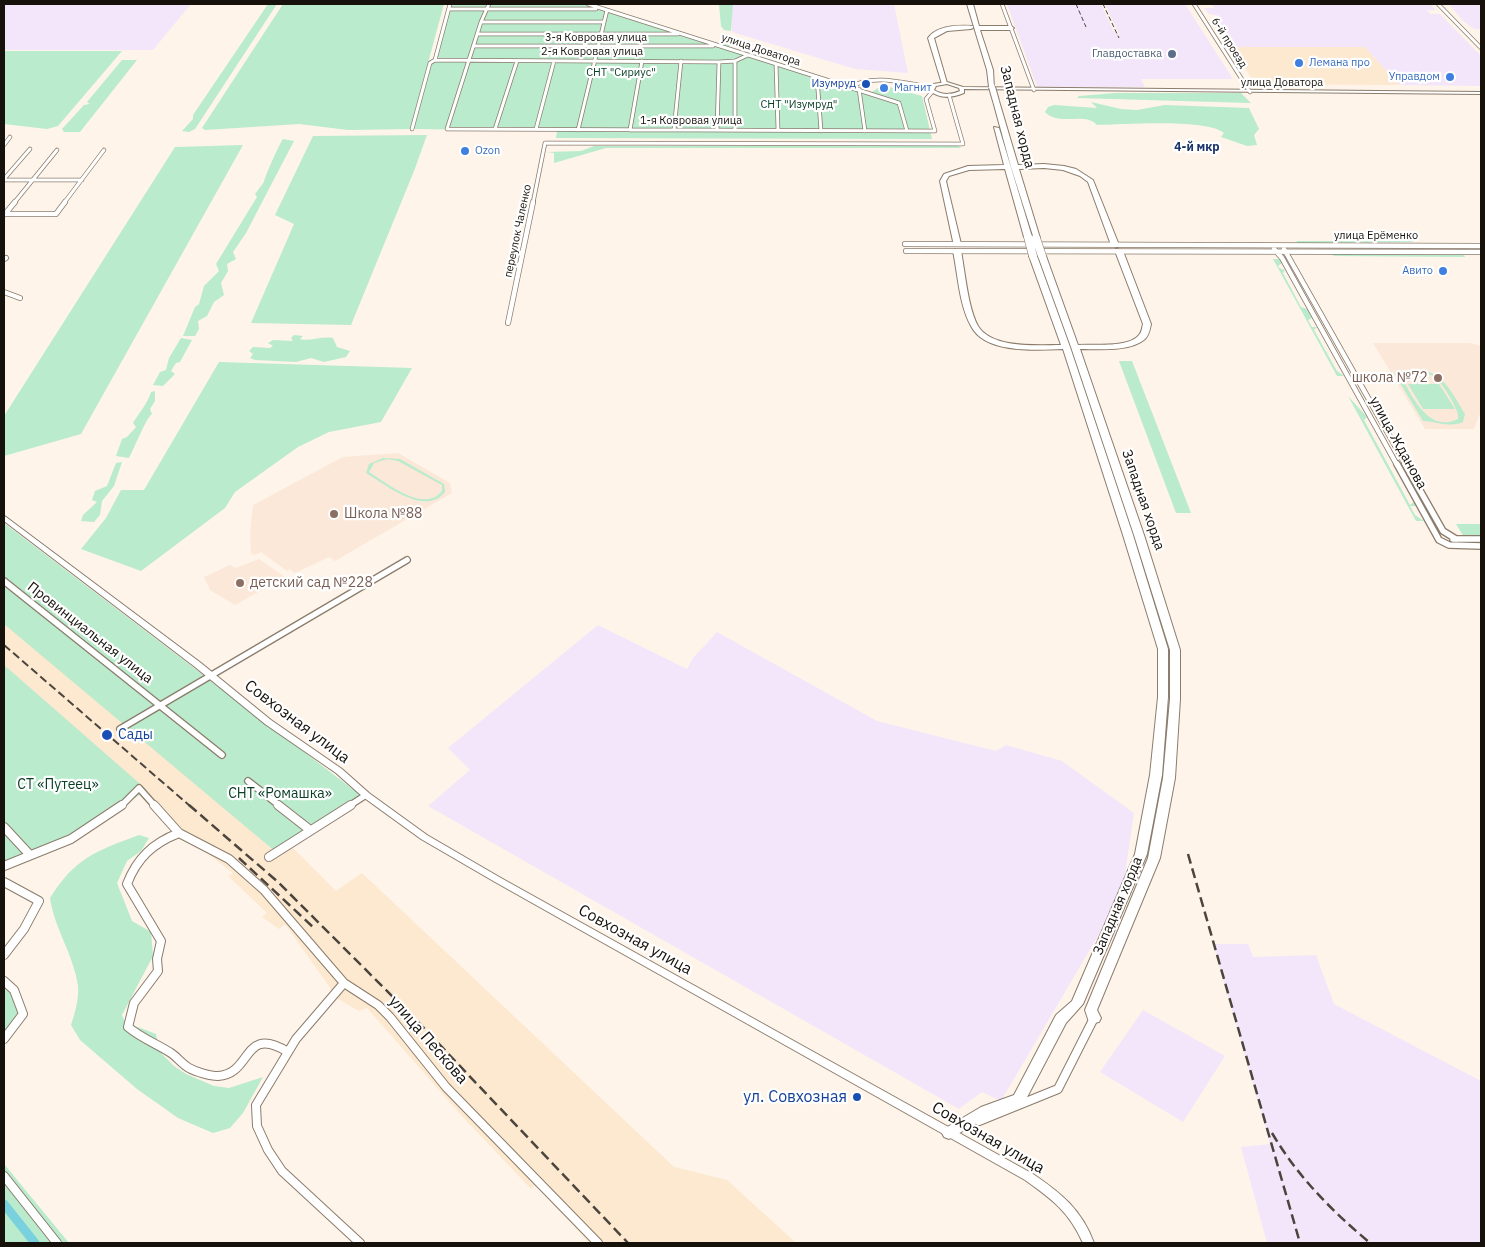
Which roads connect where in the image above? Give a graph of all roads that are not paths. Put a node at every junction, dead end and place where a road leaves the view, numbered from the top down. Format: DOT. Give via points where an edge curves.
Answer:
graph roads {
  1 [pos="450,4"];
  2 [pos="489,4"];
  3 [pos="588,4"];
  4 [pos="963,4"];
  5 [pos="970,4"];
  6 [pos="1002,4"];
  7 [pos="1194,4"];
  8 [pos="1438,4"];
  9 [pos="449,9"];
  10 [pos="487,9"];
  11 [pos="605,9"];
  12 [pos="481,22"];
  13 [pos="604,22"];
  14 [pos="971,27"];
  15 [pos="978,28"];
  16 [pos="1011,28"];
  17 [pos="477,34"];
  18 [pos="602,34"];
  19 [pos="683,34"];
  20 [pos="474,46"];
  21 [pos="599,46"];
  22 [pos="718,46"];
  23 [pos="1481,48"];
  24 [pos="748,55"];
  25 [pos="435,60"];
  26 [pos="470,61"];
  27 [pos="517,61"];
  28 [pos="554,61"];
  29 [pos="595,61"];
  30 [pos="642,61"];
  31 [pos="735,61"];
  32 [pos="680,62"];
  33 [pos="719,62"];
  34 [pos="776,64"];
  35 [pos="817,77"];
  36 [pos="944,84"];
  37 [pos="851,86"];
  38 [pos="988,87"];
  39 [pos="962,88"];
  40 [pos="859,89"];
  41 [pos="932,90"];
  42 [pos="1034,90"];
  43 [pos="1084,90"];
  44 [pos="1250,92"];
  45 [pos="1481,93"];
  46 [pos="959,94"];
  47 [pos="949,96"];
  48 [pos="412,129"];
  49 [pos="495,129"];
  50 [pos="536,130"];
  51 [pos="578,130"];
  52 [pos="630,130"];
  53 [pos="674,130"];
  54 [pos="717,130"];
  55 [pos="735,130"];
  56 [pos="778,130"];
  57 [pos="821,131"];
  58 [pos="864,131"];
  59 [pos="908,131"];
  60 [pos="10,137"];
  61 [pos="4,145"];
  62 [pos="30,150"];
  63 [pos="57,150"];
  64 [pos="104,150"];
  65 [pos="1010,167"];
  66 [pos="4,180"];
  67 [pos="32,180"];
  68 [pos="82,180"];
  69 [pos="4,214"];
  70 [pos="905,244"];
  71 [pos="1271,245"];
  72 [pos="1282,245"];
  73 [pos="1308,245"];
  74 [pos="1481,246"];
  75 [pos="957,248"];
  76 [pos="1117,248"];
  77 [pos="906,250"];
  78 [pos="1276,251"];
  79 [pos="1285,251"];
  80 [pos="1312,251"];
  81 [pos="1481,252"];
  82 [pos="4,292"];
  83 [pos="20,298"];
  84 [pos="508,323"];
  85 [pos="1071,347"];
  86 [pos="4,518"];
  87 [pos="1456,539"];
  88 [pos="1481,539"];
  89 [pos="1451,546"];
  90 [pos="1481,546"];
  91 [pos="407,560"];
  92 [pos="4,581"];
  93 [pos="212,676"];
  94 [pos="161,705"];
  95 [pos="120,728"];
  96 [pos="222,755"];
  97 [pos="248,780"];
  98 [pos="366,795"];
  99 [pos="4,827"];
  100 [pos="310,830"];
  101 [pos="179,832"];
  102 [pos="30,855"];
  103 [pos="268,857"];
  104 [pos="4,866"];
  105 [pos="4,882"];
  106 [pos="4,955"];
  107 [pos="4,981"];
  108 [pos="344,983"];
  109 [pos="1093,1014"];
  110 [pos="4,1039"];
  111 [pos="288,1052"];
  112 [pos="949,1133"];
  113 [pos="4,1176"];
  114 [pos="56,1243"];
  115 [pos="360,1243"];
  116 [pos="598,1243"];
  117 [pos="1089,1243"];
  1 -- 9 [label="street"];
  2 -- 10 [label="street"];
  3 -- 11 [label="street, улица Доватора"];
  4 -- 14 [label="highway, Западная хорда"];
  5 -- 15 [label="highway, Западная хорда"];
  6 -- 16 [label="street"];
  7 -- 44 [label="street, 6-й проезд"];
  8 -- 23 [label="street"];
  9 -- 10 [label="street"];
  9 -- 25 [label="street"];
  10 -- 11 [label="street"];
  10 -- 12 [label="street"];
  11 -- 13 [label="street"];
  11 -- 19 [label="street, улица Доватора"];
  12 -- 13 [label="street"];
  12 -- 17 [label="street"];
  13 -- 18 [label="street"];
  14 -- 36 [label="highway" via="946,29 931,38"];
  14 -- 38 [label="highway, Западная хорда"];
  15 -- 16 [label="highway"];
  15 -- 38 [label="highway, Западная хорда" via="990,70"];
  16 -- 42 [label="street"];
  17 -- 18 [label="street"];
  17 -- 20 [label="street"];
  18 -- 19 [label="street"];
  18 -- 21 [label="street"];
  19 -- 22 [label="street, улица Доватора"];
  20 -- 21 [label="street, 3-я Ковровая улица"];
  20 -- 26 [label="street"];
  21 -- 22 [label="street, 3-я Ковровая улица"];
  21 -- 29 [label="street"];
  22 -- 24 [label="street, улица Доватора"];
  24 -- 31 [label="street, 2-я Ковровая улица"];
  24 -- 34 [label="street, улица Доватора"];
  25 -- 26 [label="street, 2-я Ковровая улица"];
  25 -- 48 [label="street" via="430,63"];
  26 -- 27 [label="street, 2-я Ковровая улица"];
  26 -- 49 [label="street, 1-я Ковровая улица" via="447,129"];
  27 -- 28 [label="street, 2-я Ковровая улица"];
  27 -- 49 [label="street"];
  28 -- 29 [label="street, 2-я Ковровая улица"];
  28 -- 50 [label="street"];
  29 -- 30 [label="street, 2-я Ковровая улица"];
  29 -- 51 [label="street"];
  30 -- 32 [label="street, 2-я Ковровая улица"];
  30 -- 52 [label="street"];
  31 -- 33 [label="street, 2-я Ковровая улица"];
  31 -- 55 [label="street"];
  32 -- 33 [label="street, 2-я Ковровая улица"];
  32 -- 53 [label="street"];
  33 -- 54 [label="street"];
  34 -- 35 [label="street, улица Доватора"];
  34 -- 56 [label="street"];
  35 -- 37 [label="street, улица Доватора"];
  35 -- 57 [label="street"];
  36 -- 39 [label="street, улица Доватора"];
  36 -- 41 [label="street"];
  37 -- 40 [label="street"];
  37 -- 41 [label="street, улица Доватора" via="871,80"];
  38 -- 65 [label="highway, Западная хорда, bridge"];
  39 -- 42 [label="street, улица Доватора"];
  39 -- 46 [label="street"];
  40 -- 58 [label="street"];
  40 -- 59 [label="street" via="899,103"];
  41 -- 47 [label="street"];
  41 -- 59 [label="street, 1-я Ковровая улица" via="926,99 935,131"];
  42 -- 43 [label="street, улица Доватора"];
  43 -- 44 [label="street, улица Доватора"];
  43 -- 46 [label="street, улица Доватора"];
  44 -- 45 [label="street, улица Доватора"];
  46 -- 47 [label="street, улица Доватора"];
  47 -- 84 [label="street, переулок Чаленко" via="963,144 545,143"];
  49 -- 50 [label="street, 1-я Ковровая улица"];
  50 -- 51 [label="street, 1-я Ковровая улица"];
  51 -- 52 [label="street, 1-я Ковровая улица"];
  52 -- 53 [label="street, 1-я Ковровая улица"];
  53 -- 54 [label="street, 1-я Ковровая улица"];
  54 -- 55 [label="street, 1-я Ковровая улица"];
  55 -- 56 [label="street, 1-я Ковровая улица"];
  56 -- 57 [label="street, 1-я Ковровая улица"];
  57 -- 58 [label="street, 1-я Ковровая улица"];
  58 -- 59 [label="street, 1-я Ковровая улица"];
  60 -- 61 [label="street"];
  62 -- 66 [label="street"];
  63 -- 67 [label="street"];
  64 -- 68 [label="street"];
  65 -- 75 [label="highway" via="968,168 946,175 943,181"];
  65 -- 76 [label="highway" via="1062,168 1086,177 1091,181"];
  65 -- 85 [label="highway, Западная хорда, bridge"];
  66 -- 67 [label="street"];
  67 -- 68 [label="street"];
  67 -- 69 [label="street"];
  68 -- 69 [label="street" via="56,214"];
  70 -- 75 [label="street"];
  71 -- 72 [label="street, улица Ерёменко"];
  71 -- 76 [label="street, улица Ерёменко"];
  71 -- 78 [label="street, улица Жданова"];
  72 -- 73 [label="street, улица Ерёменко"];
  72 -- 79 [label="street, улица Жданова"];
  73 -- 74 [label="street, улица Ерёменко"];
  73 -- 80 [label="street"];
  75 -- 76 [label="street"];
  75 -- 77 [label="street"];
  75 -- 85 [label="highway" via="973,324 981,334 1003,344"];
  76 -- 78 [label="street, улица Ерёменко"];
  76 -- 85 [label="highway" via="1147,324 1142,338 1116,346"];
  78 -- 79 [label="street, улица Ерёменко"];
  78 -- 89 [label="street, улица Жданова" via="1439,540"];
  79 -- 80 [label="street, улица Ерёменко"];
  79 -- 87 [label="street, улица Жданова" via="1443,531"];
  80 -- 81 [label="street, улица Ерёменко"];
  82 -- 83 [label="street"];
  85 -- 109 [label="highway, Западная хорда" via="1139,535 1175,650 1169,778 1154,858"];
  85 -- 112 [label="highway, Западная хорда" via="1163,649 1163,697 1156,775 1141,854 1077,1004 1061,1019 1019,1099 986,1111"];
  86 -- 93 [label="street, Совхозная улица"];
  87 -- 88 [label="street"];
  87 -- 89 [label="street" via="1449,541"];
  89 -- 90 [label="street"];
  91 -- 93 [label="street, Совхозная улица"];
  92 -- 94 [label="street, Провинциальная улица"];
  93 -- 94 [label="street"];
  93 -- 98 [label="street, Совхозная улица"];
  94 -- 95 [label="street"];
  94 -- 96 [label="street, Провинциальная улица"];
  97 -- 100 [label="street"];
  98 -- 100 [label="street"];
  98 -- 112 [label="street, Совхозная улица" via="424,837 498,880"];
  99 -- 102 [label="street"];
  100 -- 103 [label="street"];
  101 -- 102 [label="street, улица Пескова" via="139,788 122,805 71,839"];
  101 -- 108 [label="street, улица Пескова" via="229,859 264,890"];
  101 -- 111 [label="street" via="164,838 142,855 127,884 161,941 158,970 138,995 128,1027 190,1068 218,1076 228,1073 255,1046 265,1041 278,1044"];
  102 -- 104 [label="street"];
  105 -- 106 [label="street" via="39,901 24,929"];
  107 -- 110 [label="street" via="14,990 23,1014"];
  108 -- 111 [label="street"];
  108 -- 116 [label="street, улица Пескова" via="378,1005 390,1017 446,1087"];
  109 -- 112 [label="street" via="1058,1089"];
  111 -- 115 [label="street" via="256,1105 257,1126 282,1171"];
  112 -- 117 [label="street, Совхозная улица" via="1029,1177 1063,1200 1078,1219"];
  113 -- 114 [label="street"];
}
